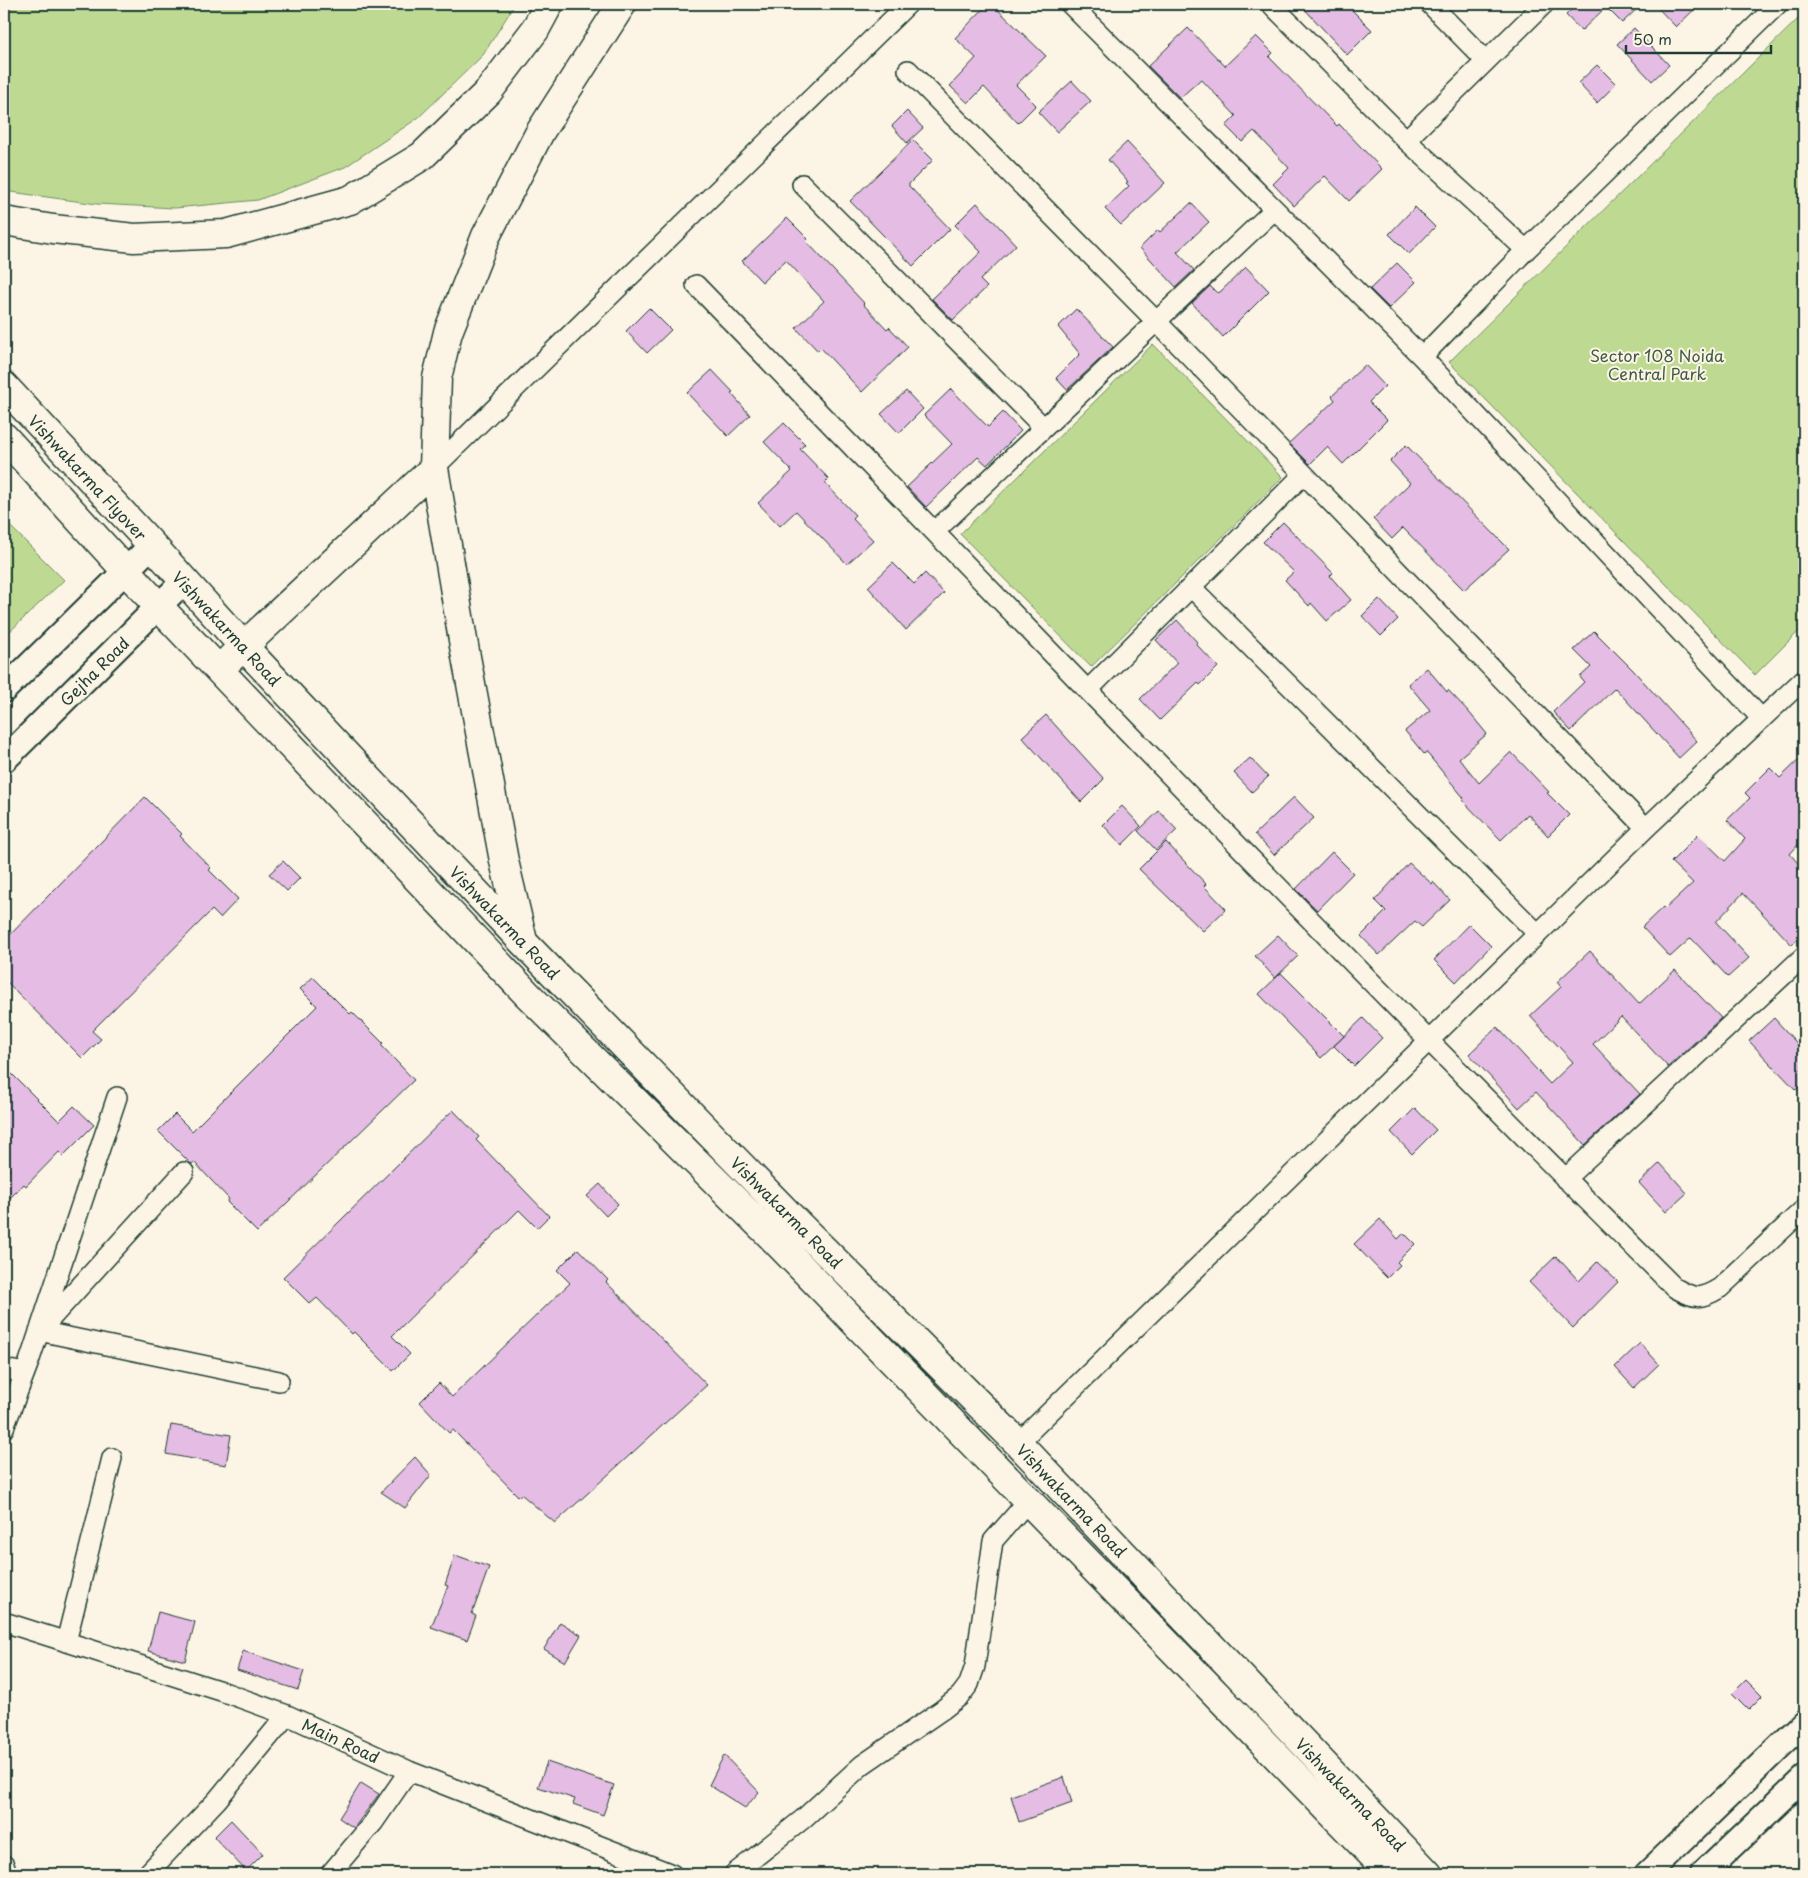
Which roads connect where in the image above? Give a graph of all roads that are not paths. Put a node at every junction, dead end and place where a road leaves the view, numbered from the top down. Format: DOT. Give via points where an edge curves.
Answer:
graph roads {
  1 [pos="549,4"];
  2 [pos="622,4"];
  3 [pos="908,4"];
  4 [pos="1070,4"];
  5 [pos="1272,4"];
  6 [pos="1430,4"];
  7 [pos="1544,4"];
  8 [pos="1778,4"];
  9 [pos="1486,62"];
  10 [pos="908,70"];
  11 [pos="1406,140"];
  12 [pos="802,184"];
  13 [pos="1274,210"];
  14 [pos="4,221"];
  15 [pos="1526,250"];
  16 [pos="696,285"];
  17 [pos="1156,321"];
  18 [pos="1422,357"];
  19 [pos="4,386"];
  20 [pos="1044,428"];
  21 [pos="4,437"];
  22 [pos="434,468"];
  23 [pos="1304,474"];
  24 [pos="935,532"];
  25 [pos="152,545"];
  26 [pos="126,571"];
  27 [pos="184,582"];
  28 [pos="1191,587"];
  29 [pos="159,607"];
  30 [pos="244,647"];
  31 [pos="218,669"];
  32 [pos="1804,679"];
  33 [pos="4,690"];
  34 [pos="1088,690"];
  35 [pos="1762,719"];
  36 [pos="4,760"];
  37 [pos="1646,828"];
  38 [pos="1538,934"];
  39 [pos="523,942"];
  40 [pos="1804,956"];
  41 [pos="1430,1040"];
  42 [pos="117,1097"];
  43 [pos="184,1172"];
  44 [pos="1565,1178"];
  45 [pos="1804,1209"];
  46 [pos="898,1324"];
  47 [pos="39,1331"];
  48 [pos="875,1343"];
  49 [pos="4,1368"];
  50 [pos="25,1373"];
  51 [pos="279,1380"];
  52 [pos="4,1428"];
  53 [pos="1018,1443"];
  54 [pos="112,1458"];
  55 [pos="1028,1501"];
  56 [pos="4,1622"];
  57 [pos="66,1642"];
  58 [pos="288,1715"];
  59 [pos="1804,1723"];
  60 [pos="409,1771"];
  61 [pos="1804,1778"];
  62 [pos="4,1865"];
  63 [pos="7,1874"];
  64 [pos="147,1874"];
  65 [pos="330,1874"];
  66 [pos="666,1874"];
  67 [pos="734,1874"];
  68 [pos="1391,1874"];
  69 [pos="1428,1874"];
  70 [pos="1647,1874"];
  71 [pos="1703,1874"];
  1 -- 14 [label="main road" via="535,30 488,92 422,156 350,200 226,234 134,238"];
  2 -- 22 [label="main road" via="540,132 486,236 464,288 448,332 437,378"];
  3 -- 22 [label="street"];
  4 -- 13 [label="street"];
  5 -- 11 [label="street"];
  6 -- 9 [label="street"];
  7 -- 9 [label="street"];
  8 -- 15 [label="street"];
  9 -- 11 [label="street"];
  10 -- 17 [label="street"];
  11 -- 15 [label="street"];
  12 -- 20 [label="street"];
  13 -- 17 [label="street"];
  13 -- 18 [label="street"];
  15 -- 18 [label="street"];
  16 -- 24 [label="street"];
  17 -- 20 [label="street"];
  17 -- 23 [label="street"];
  18 -- 35 [label="street"];
  19 -- 25 [label="main road, Vishwakarma Flyover"];
  20 -- 24 [label="street"];
  21 -- 26 [label="main road"];
  22 -- 30 [label="main road"];
  22 -- 39 [label="main road" via="502,852"];
  23 -- 28 [label="street"];
  23 -- 37 [label="street"];
  24 -- 34 [label="street"];
  25 -- 26 [label="street"];
  25 -- 27 [label="main road, Vishwakarma Road"];
  26 -- 29 [label="main road, Vishwakarma Road"];
  26 -- 33 [label="street"];
  27 -- 29 [label="street, Gejha Road"];
  27 -- 30 [label="main road, Vishwakarma Road"];
  28 -- 34 [label="street"];
  28 -- 38 [label="street"];
  29 -- 31 [label="main road, Vishwakarma Road"];
  29 -- 36 [label="street, Gejha Road"];
  30 -- 31 [label="main road"];
  30 -- 39 [label="main road, Vishwakarma Road"];
  31 -- 48 [label="main road, Vishwakarma Road" via="527,994 772,1236"];
  32 -- 35 [label="street"];
  34 -- 41 [label="street"];
  35 -- 37 [label="street"];
  37 -- 38 [label="street"];
  38 -- 41 [label="street"];
  39 -- 46 [label="main road, Vishwakarma Road"];
  40 -- 44 [label="street"];
  41 -- 44 [label="street"];
  41 -- 53 [label="street"];
  42 -- 47 [label="street"];
  43 -- 47 [label="street"];
  44 -- 45 [label="street" via="1675,1288 1692,1298 1706,1296 1720,1288"];
  46 -- 48 [label="main road"];
  46 -- 53 [label="main road, Vishwakarma Road"];
  47 -- 50 [label="street"];
  47 -- 51 [label="street"];
  48 -- 55 [label="main road, Vishwakarma Road"];
  49 -- 50 [label="street"];
  50 -- 52 [label="street"];
  53 -- 69 [label="main road, Vishwakarma Road"];
  54 -- 57 [label="street"];
  55 -- 67 [label="street" via="993,1541 975,1666 969,1684 960,1696 862,1765 803,1819"];
  55 -- 68 [label="main road, Vishwakarma Road"];
  56 -- 57 [label="street, Main Road"];
  57 -- 58 [label="street, Main Road"];
  58 -- 60 [label="street, Main Road"];
  58 -- 64 [label="street" via="217,1800"];
  59 -- 70 [label="street"];
  60 -- 65 [label="street" via="373,1824"];
  60 -- 66 [label="street, Main Road"];
  61 -- 71 [label="street"];
  62 -- 63 [label="street"];
}
